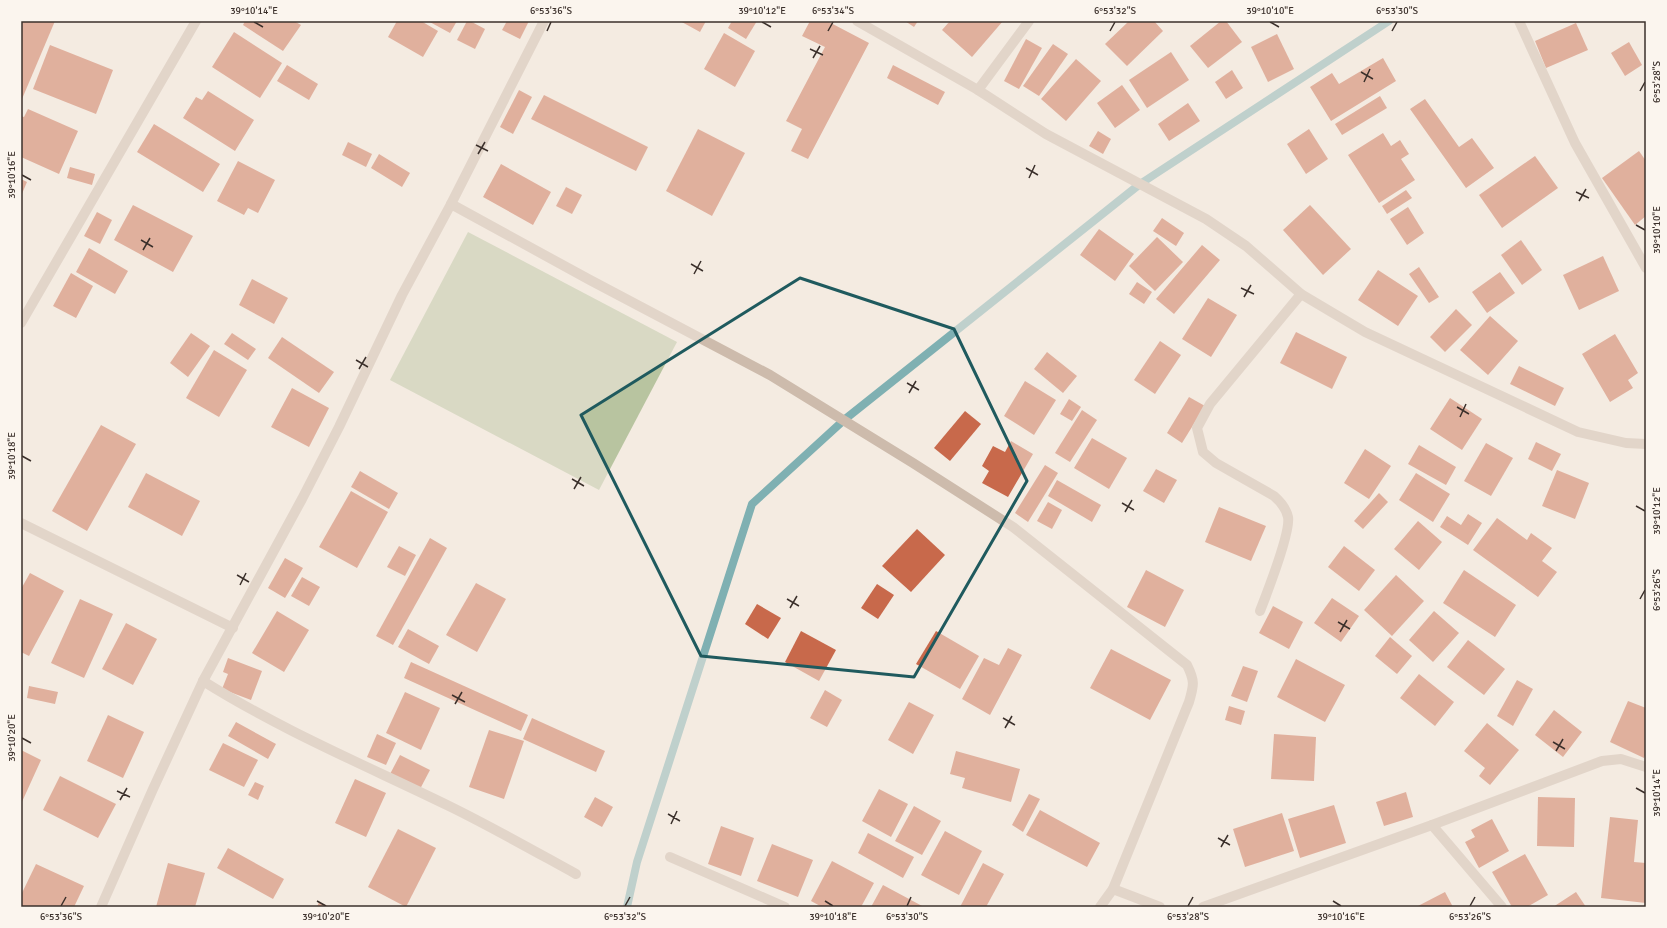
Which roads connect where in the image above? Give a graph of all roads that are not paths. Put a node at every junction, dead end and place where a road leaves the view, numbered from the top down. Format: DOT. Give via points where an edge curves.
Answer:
graph roads {
  1 [pos="196,21"];
  2 [pos="544,21"];
  3 [pos="856,21"];
  4 [pos="1029,21"];
  5 [pos="1519,21"];
  6 [pos="978,90"];
  7 [pos="451,204"];
  8 [pos="1646,268"];
  9 [pos="1301,294"];
  10 [pos="21,323"];
  11 [pos="1646,444"];
  12 [pos="21,523"];
  13 [pos="1260,611"];
  14 [pos="233,628"];
  15 [pos="203,681"];
  16 [pos="1646,767"];
  17 [pos="1432,825"];
  18 [pos="670,857"];
  19 [pos="576,874"];
  20 [pos="1113,889"];
  21 [pos="101,907"];
  22 [pos="785,907"];
  23 [pos="1100,907"];
  24 [pos="1160,907"];
  25 [pos="1203,907"];
  26 [pos="1502,907"];
  1 -- 10 [label="street"];
  2 -- 7 [label="street"];
  3 -- 6 [label="street"];
  4 -- 6 [label="street"];
  5 -- 8 [label="street" via="1575,143"];
  6 -- 9 [label="street" via="1046,134 1206,219 1246,246"];
  7 -- 14 [label="street" via="402,295 333,440"];
  7 -- 20 [label="street" via="770,375 914,462 1013,527 1187,665 1194,688"];
  9 -- 11 [label="street" via="1365,332 1578,432 1626,443"];
  9 -- 13 [label="street" via="1210,404 1197,428 1203,452 1216,463 1274,496 1282,503 1288,517 1287,533"];
  12 -- 14 [label="street"];
  14 -- 15 [label="street"];
  15 -- 19 [label="street" via="304,737 450,807"];
  15 -- 21 [label="street"];
  16 -- 17 [label="street" via="1621,759 1602,761"];
  17 -- 25 [label="street"];
  17 -- 26 [label="street"];
  18 -- 22 [label="street"];
  20 -- 23 [label="street"];
  20 -- 24 [label="street"];
}
